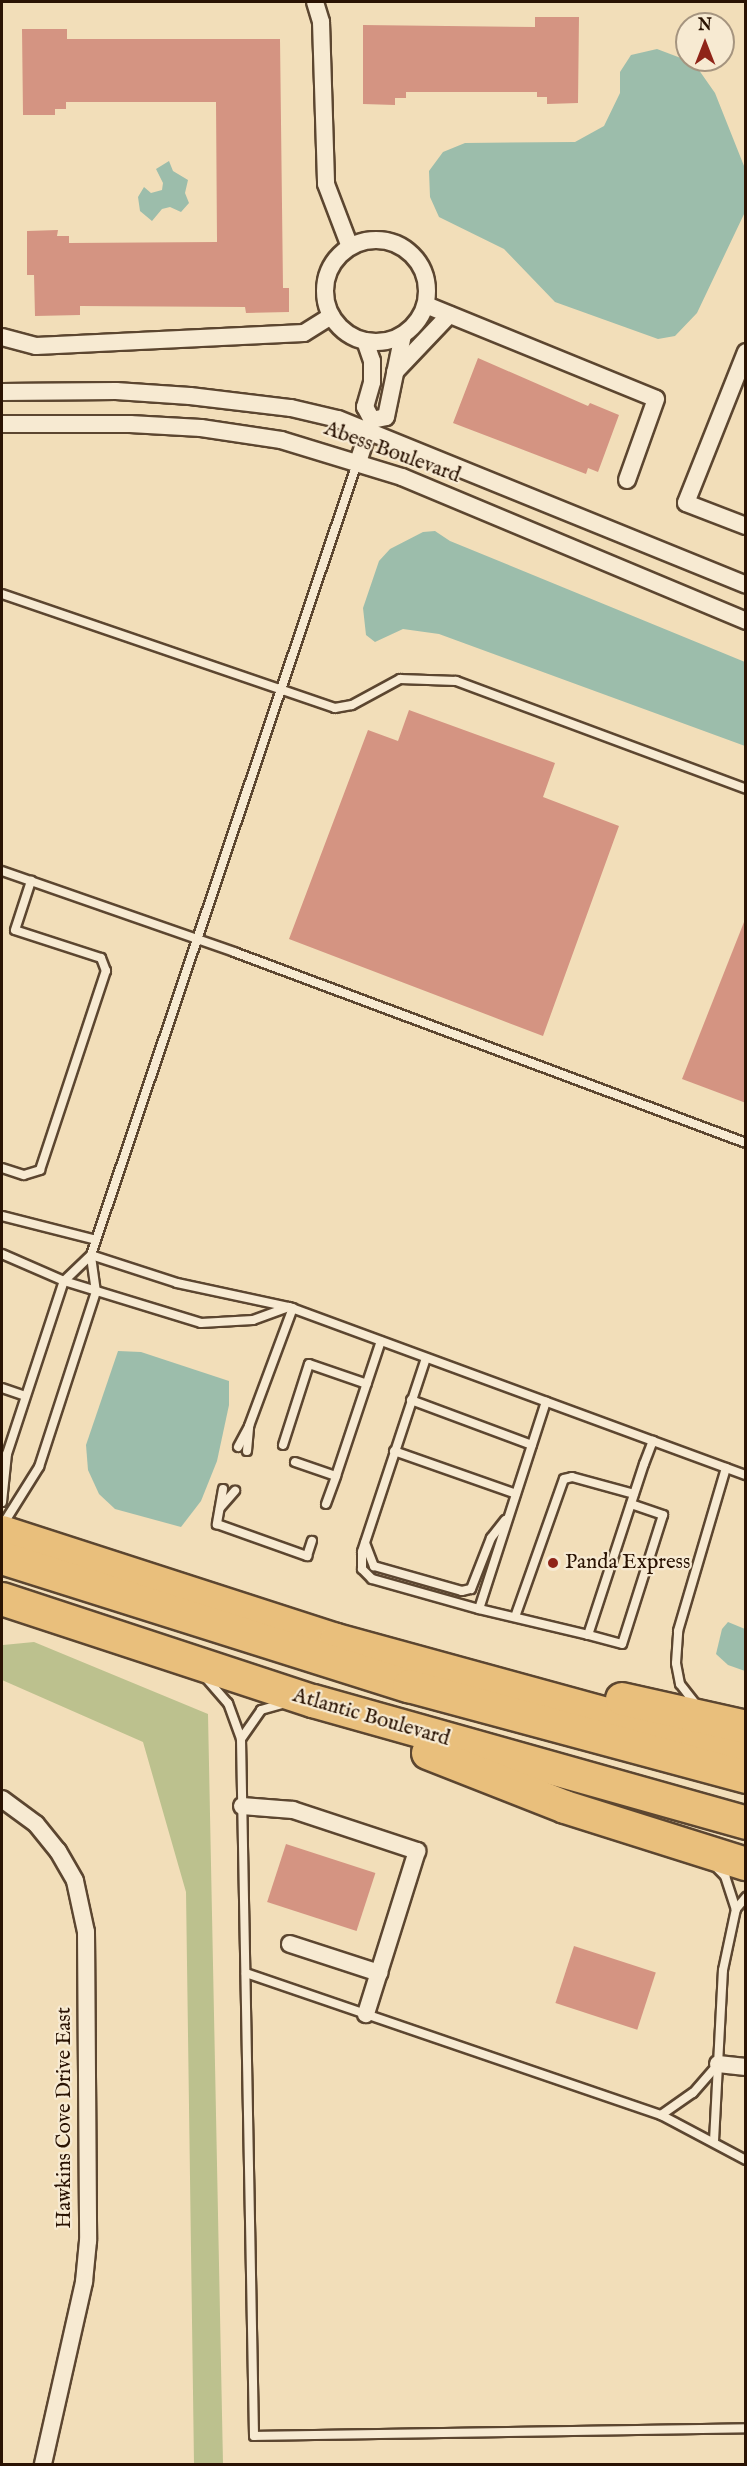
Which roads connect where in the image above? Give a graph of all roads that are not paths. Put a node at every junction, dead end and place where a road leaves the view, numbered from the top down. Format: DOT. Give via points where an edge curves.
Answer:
graph roads {
  1 [pos="315,2"];
  2 [pos="350,247"];
  3 [pos="426,305"];
  4 [pos="449,315"];
  5 [pos="331,316"];
  6 [pos="403,335"];
  7 [pos="2,337"];
  8 [pos="364,341"];
  9 [pos="746,352"];
  10 [pos="395,372"];
  11 [pos="2,392"];
  12 [pos="2,424"];
  13 [pos="371,424"];
  14 [pos="358,462"];
  15 [pos="627,480"];
  16 [pos="746,526"];
  17 [pos="746,585"];
  18 [pos="2,594"];
  19 [pos="746,621"];
  20 [pos="281,688"];
  21 [pos="746,789"];
  22 [pos="2,871"];
  23 [pos="31,881"];
  24 [pos="196,938"];
  25 [pos="746,1143"];
  26 [pos="2,1168"];
  27 [pos="2,1216"];
  28 [pos="96,1240"];
  29 [pos="2,1254"];
  30 [pos="91,1256"];
  31 [pos="64,1281"];
  32 [pos="96,1292"];
  33 [pos="291,1308"];
  34 [pos="381,1341"];
  35 [pos="426,1358"];
  36 [pos="367,1384"];
  37 [pos="2,1388"];
  38 [pos="25,1396"];
  39 [pos="411,1400"];
  40 [pos="546,1402"];
  41 [pos="249,1426"];
  42 [pos="653,1441"];
  43 [pos="532,1445"];
  44 [pos="283,1446"];
  45 [pos="238,1447"];
  46 [pos="247,1451"];
  47 [pos="394,1451"];
  48 [pos="295,1462"];
  49 [pos="726,1468"];
  50 [pos="746,1475"];
  51 [pos="336,1476"];
  52 [pos="223,1489"];
  53 [pos="235,1491"];
  54 [pos="516,1494"];
  55 [pos="634,1494"];
  56 [pos="2,1502"];
  57 [pos="326,1504"];
  58 [pos="631,1504"];
  59 [pos="220,1508"];
  60 [pos="509,1514"];
  61 [pos="2,1527"];
  62 [pos="2,1532"];
  63 [pos="312,1541"];
  64 [pos="364,1542"];
  65 [pos="2,1558"];
  66 [pos="2,1599"];
  67 [pos="479,1609"];
  68 [pos="515,1617"];
  69 [pos="588,1635"];
  70 [pos="336,1640"];
  71 [pos="195,1665"];
  72 [pos="313,1701"];
  73 [pos="705,1717"];
  74 [pos="746,1727"];
  75 [pos="241,1739"];
  76 [pos="746,1752"];
  77 [pos="746,1777"];
  78 [pos="2,1799"];
  79 [pos="242,1806"];
  80 [pos="746,1823"];
  81 [pos="699,1849"];
  82 [pos="746,1864"];
  83 [pos="746,1897"];
  84 [pos="736,1909"];
  85 [pos="290,1944"];
  86 [pos="246,1973"];
  87 [pos="379,1973"];
  88 [pos="366,2014"];
  89 [pos="718,2064"];
  90 [pos="746,2067"];
  91 [pos="661,2115"];
  92 [pos="714,2141"];
  93 [pos="746,2160"];
  94 [pos="746,2428"];
  95 [pos="43,2464"];
  1 -- 2 [label="street" via="321,22 326,184"];
  2 -- 3 [label="street" via="380,240 408,251 425,275"];
  2 -- 5 [label="street" via="329,270 325,293"];
  3 -- 4 [label="street"];
  3 -- 6 [label="street" via="413,327"];
  4 -- 10 [label="street" via="425,345"];
  4 -- 15 [label="street" via="656,399"];
  5 -- 7 [label="street" via="304,333 36,346"];
  5 -- 8 [label="street" via="351,336"];
  6 -- 8 [label="street" via="379,342"];
  6 -- 10 [label="street"];
  8 -- 13 [label="street" via="372,361 372,382 365,407"];
  9 -- 16 [label="street" via="686,503"];
  10 -- 13 [label="street" via="386,417"];
  11 -- 13 [label="street, Abess Boulevard" via="116,391 190,396 291,408"];
  12 -- 14 [label="street, Abess Boulevard" via="201,428 281,440"];
  13 -- 14 [label="street"];
  13 -- 17 [label="street, Abess Boulevard"];
  14 -- 19 [label="street, Abess Boulevard"];
  14 -- 20 [label="lane"];
  18 -- 20 [label="lane"];
  20 -- 21 [label="lane" via="335,708 352,705 400,679 456,681"];
  20 -- 24 [label="lane"];
  22 -- 23 [label="lane"];
  23 -- 24 [label="lane"];
  23 -- 26 [label="lane" via="15,930 101,958 106,971 40,1170 24,1175"];
  24 -- 25 [label="lane"];
  24 -- 28 [label="lane"];
  27 -- 28 [label="lane"];
  28 -- 30 [label="lane"];
  29 -- 31 [label="lane"];
  30 -- 31 [label="lane"];
  30 -- 32 [label="lane"];
  30 -- 33 [label="lane" via="168,1280"];
  31 -- 32 [label="lane"];
  31 -- 38 [label="lane"];
  32 -- 33 [label="lane" via="201,1323 253,1320"];
  32 -- 61 [label="lane" via="39,1467"];
  33 -- 34 [label="lane"];
  33 -- 41 [label="lane"];
  34 -- 35 [label="lane"];
  34 -- 36 [label="lane"];
  35 -- 39 [label="lane"];
  35 -- 40 [label="lane"];
  36 -- 44 [label="lane" via="309,1364"];
  36 -- 51 [label="lane"];
  37 -- 38 [label="lane"];
  38 -- 56 [label="lane" via="7,1454"];
  39 -- 43 [label="lane"];
  39 -- 47 [label="lane"];
  40 -- 42 [label="lane"];
  40 -- 43 [label="lane"];
  41 -- 45 [label="lane"];
  41 -- 46 [label="lane"];
  42 -- 49 [label="lane"];
  42 -- 55 [label="lane"];
  43 -- 54 [label="lane"];
  47 -- 54 [label="lane"];
  47 -- 64 [label="lane"];
  48 -- 51 [label="lane"];
  49 -- 50 [label="lane"];
  49 -- 73 [label="lane" via="682,1611 676,1648 680,1684"];
  51 -- 57 [label="lane"];
  52 -- 59 [label="lane"];
  53 -- 59 [label="lane"];
  54 -- 60 [label="lane"];
  55 -- 58 [label="lane"];
  55 -- 68 [label="lane" via="572,1477 564,1479"];
  58 -- 69 [label="lane"];
  58 -- 69 [label="lane" via="663,1515 622,1644"];
  59 -- 63 [label="lane" via="217,1524 307,1556"];
  60 -- 64 [label="lane" via="491,1538 471,1589 462,1591 374,1566"];
  60 -- 67 [label="lane"];
  62 -- 70 [label="highway"];
  64 -- 67 [label="lane" via="361,1562 366,1576"];
  65 -- 77 [label="highway" via="397,1683"];
  66 -- 71 [label="highway, Atlantic Boulevard"];
  67 -- 68 [label="lane"];
  68 -- 69 [label="lane"];
  70 -- 73 [label="highway"];
  70 -- 76 [label="highway"];
  71 -- 72 [label="highway, Atlantic Boulevard"];
  71 -- 75 [label="lane" via="228,1703"];
  72 -- 75 [label="lane" via="261,1710"];
  72 -- 80 [label="highway, Atlantic Boulevard"];
  72 -- 81 [label="highway" via="440,1759 544,1799"];
  73 -- 74 [label="highway"];
  75 -- 79 [label="lane"];
  78 -- 95 [label="street, Hawkins Cove Drive East" via="36,1824 58,1851 75,1881 86,1932 88,2241 84,2282"];
  79 -- 86 [label="lane"];
  79 -- 87 [label="street" via="292,1810 417,1851"];
  81 -- 82 [label="highway"];
  81 -- 84 [label="lane" via="725,1876"];
  83 -- 84 [label="lane"];
  84 -- 89 [label="lane" via="723,1970"];
  85 -- 87 [label="street"];
  86 -- 88 [label="lane"];
  86 -- 94 [label="lane" via="254,2436"];
  87 -- 88 [label="street"];
  88 -- 91 [label="lane"];
  89 -- 90 [label="street"];
  89 -- 91 [label="lane" via="693,2093"];
  89 -- 92 [label="lane"];
  91 -- 92 [label="lane"];
  92 -- 93 [label="lane"];
}
